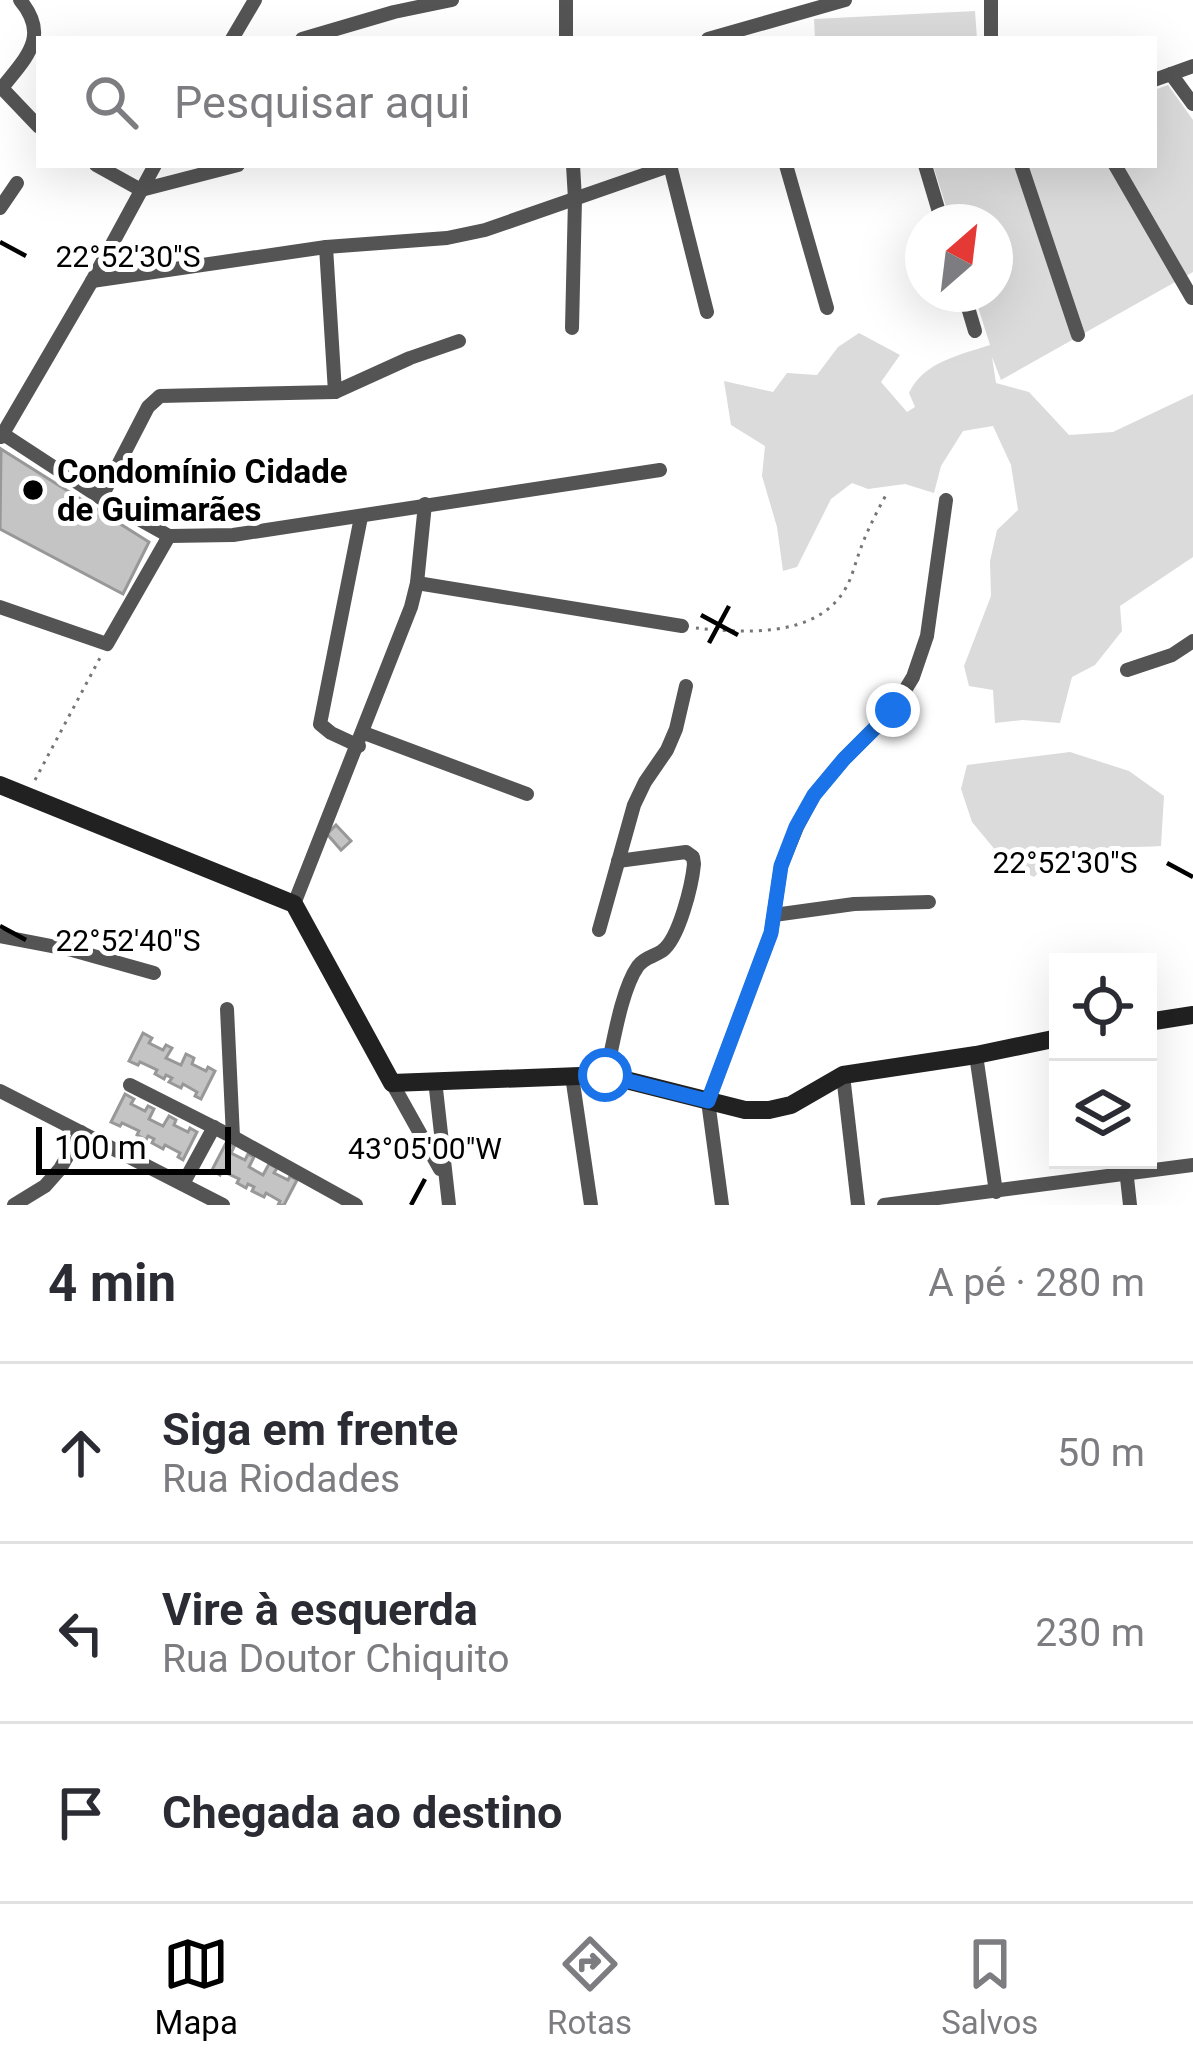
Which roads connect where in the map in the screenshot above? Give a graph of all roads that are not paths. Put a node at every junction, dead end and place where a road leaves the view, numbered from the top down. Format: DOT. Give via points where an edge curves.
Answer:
graph roads {
  1 [pos="20,0"];
  2 [pos="255,0"];
  3 [pos="452,0"];
  4 [pos="566,0"];
  5 [pos="845,0"];
  6 [pos="991,0"];
  7 [pos="234,36"];
  8 [pos="312,36"];
  9 [pos="566,36"];
  10 [pos="719,36"];
  11 [pos="991,36"];
  12 [pos="1193,66"];
  13 [pos="1171,74"];
  14 [pos="1157,79"];
  15 [pos="1,87"];
  16 [pos="1193,104"];
  17 [pos="36,124"];
  18 [pos="101,168"];
  19 [pos="153,168"];
  20 [pos="226,168"];
  21 [pos="573,168"];
  22 [pos="663,168"];
  23 [pos="672,168"];
  24 [pos="787,168"];
  25 [pos="927,168"];
  26 [pos="1023,168"];
  27 [pos="1117,168"];
  28 [pos="17,183"];
  29 [pos="141,190"];
  30 [pos="575,199"];
  31 [pos="937,204"];
  32 [pos="0,208"];
  33 [pos="326,247"];
  34 [pos="92,281"];
  35 [pos="1192,298"];
  36 [pos="827,308"];
  37 [pos="707,312"];
  38 [pos="969,312"];
  39 [pos="572,328"];
  40 [pos="974,331"];
  41 [pos="1078,335"];
  42 [pos="459,341"];
  43 [pos="335,392"];
  44 [pos="1,435"];
  45 [pos="660,470"];
  46 [pos="101,498"];
  47 [pos="946,500"];
  48 [pos="425,504"];
  49 [pos="362,517"];
  50 [pos="169,536"];
  51 [pos="417,583"];
  52 [pos="0,608"];
  53 [pos="682,626"];
  54 [pos="1193,641"];
  55 [pos="1127,670"];
  56 [pos="686,686"];
  57 [pos="361,739"];
  58 [pos="0,784"];
  59 [pos="527,794"];
  60 [pos="618,861"];
  61 [pos="928,902"];
  62 [pos="294,904"];
  63 [pos="774,915"];
  64 [pos="599,930"];
  65 [pos="0,937"];
  66 [pos="154,973"];
  67 [pos="227,1009"];
  68 [pos="1193,1015"];
  69 [pos="1157,1021"];
  70 [pos="1049,1040"];
  71 [pos="976,1054"];
  72 [pos="605,1075"];
  73 [pos="843,1075"];
  74 [pos="572,1076"];
  75 [pos="435,1080"];
  76 [pos="392,1083"];
  77 [pos="130,1085"];
  78 [pos="0,1091"];
  79 [pos="708,1101"];
  80 [pos="214,1127"];
  81 [pos="81,1132"];
  82 [pos="233,1137"];
  83 [pos="1193,1165"];
  84 [pos="1157,1166"];
  85 [pos="1111,1169"];
  86 [pos="1126,1169"];
  87 [pos="446,1179"];
  88 [pos="183,1184"];
  89 [pos="996,1192"];
  90 [pos="14,1205"];
  91 [pos="223,1205"];
  92 [pos="356,1205"];
  93 [pos="449,1205"];
  94 [pos="591,1205"];
  95 [pos="722,1205"];
  96 [pos="858,1205"];
  97 [pos="884,1205"];
  98 [pos="1130,1205"];
  1 -- 15 [label="street" via="34,46"];
  2 -- 7 [label="street"];
  3 -- 8 [label="street"];
  4 -- 9 [label="street"];
  5 -- 10 [label="street"];
  6 -- 11 [label="street"];
  12 -- 13 [label="street"];
  13 -- 14 [label="street"];
  13 -- 16 [label="street"];
  15 -- 17 [label="street"];
  18 -- 29 [label="street"];
  19 -- 29 [label="street"];
  20 -- 29 [label="street"];
  21 -- 30 [label="street"];
  22 -- 30 [label="street"];
  23 -- 37 [label="street"];
  24 -- 36 [label="street"];
  25 -- 31 [label="street"];
  26 -- 41 [label="street"];
  27 -- 35 [label="street"];
  28 -- 32 [label="street"];
  29 -- 34 [label="street"];
  30 -- 33 [label="street" via="447,238"];
  30 -- 39 [label="street"];
  33 -- 34 [label="street"];
  33 -- 43 [label="street"];
  34 -- 44 [label="street"];
  38 -- 40 [label="street"];
  42 -- 43 [label="street"];
  43 -- 46 [label="street" via="160,396"];
  44 -- 46 [label="street"];
  45 -- 48 [label="street"];
  46 -- 50 [label="street"];
  47 -- 63 [label="street" via="927,636 913,677 814,795 781,866"];
  48 -- 49 [label="street"];
  48 -- 51 [label="street"];
  49 -- 50 [label="street"];
  49 -- 57 [label="street" via="320,724"];
  50 -- 52 [label="street" via="107,644"];
  51 -- 53 [label="street"];
  51 -- 57 [label="street"];
  54 -- 55 [label="street"];
  56 -- 60 [label="street" via="676,729 634,805"];
  57 -- 59 [label="street"];
  57 -- 62 [label="street"];
  58 -- 62 [label="street"];
  60 -- 64 [label="street"];
  60 -- 72 [label="street" via="686,852 694,864 670,943 635,971"];
  61 -- 63 [label="street"];
  62 -- 76 [label="street"];
  63 -- 79 [label="street"];
  65 -- 66 [label="street"];
  67 -- 82 [label="street"];
  68 -- 69 [label="street"];
  70 -- 71 [label="street"];
  71 -- 73 [label="street"];
  71 -- 89 [label="street"];
  72 -- 74 [label="street"];
  72 -- 79 [label="street"];
  73 -- 79 [label="street" via="769,1111"];
  73 -- 96 [label="street"];
  74 -- 75 [label="street"];
  74 -- 94 [label="street"];
  75 -- 76 [label="street"];
  75 -- 87 [label="street"];
  76 -- 87 [label="street"];
  77 -- 80 [label="street"];
  78 -- 81 [label="street"];
  79 -- 95 [label="street"];
  80 -- 82 [label="street"];
  80 -- 88 [label="street"];
  81 -- 88 [label="street"];
  81 -- 90 [label="street" via="45,1186"];
  82 -- 92 [label="street"];
  83 -- 84 [label="street"];
  85 -- 89 [label="street"];
  86 -- 98 [label="street"];
  87 -- 93 [label="street"];
  88 -- 91 [label="street"];
  89 -- 97 [label="street"];
}
